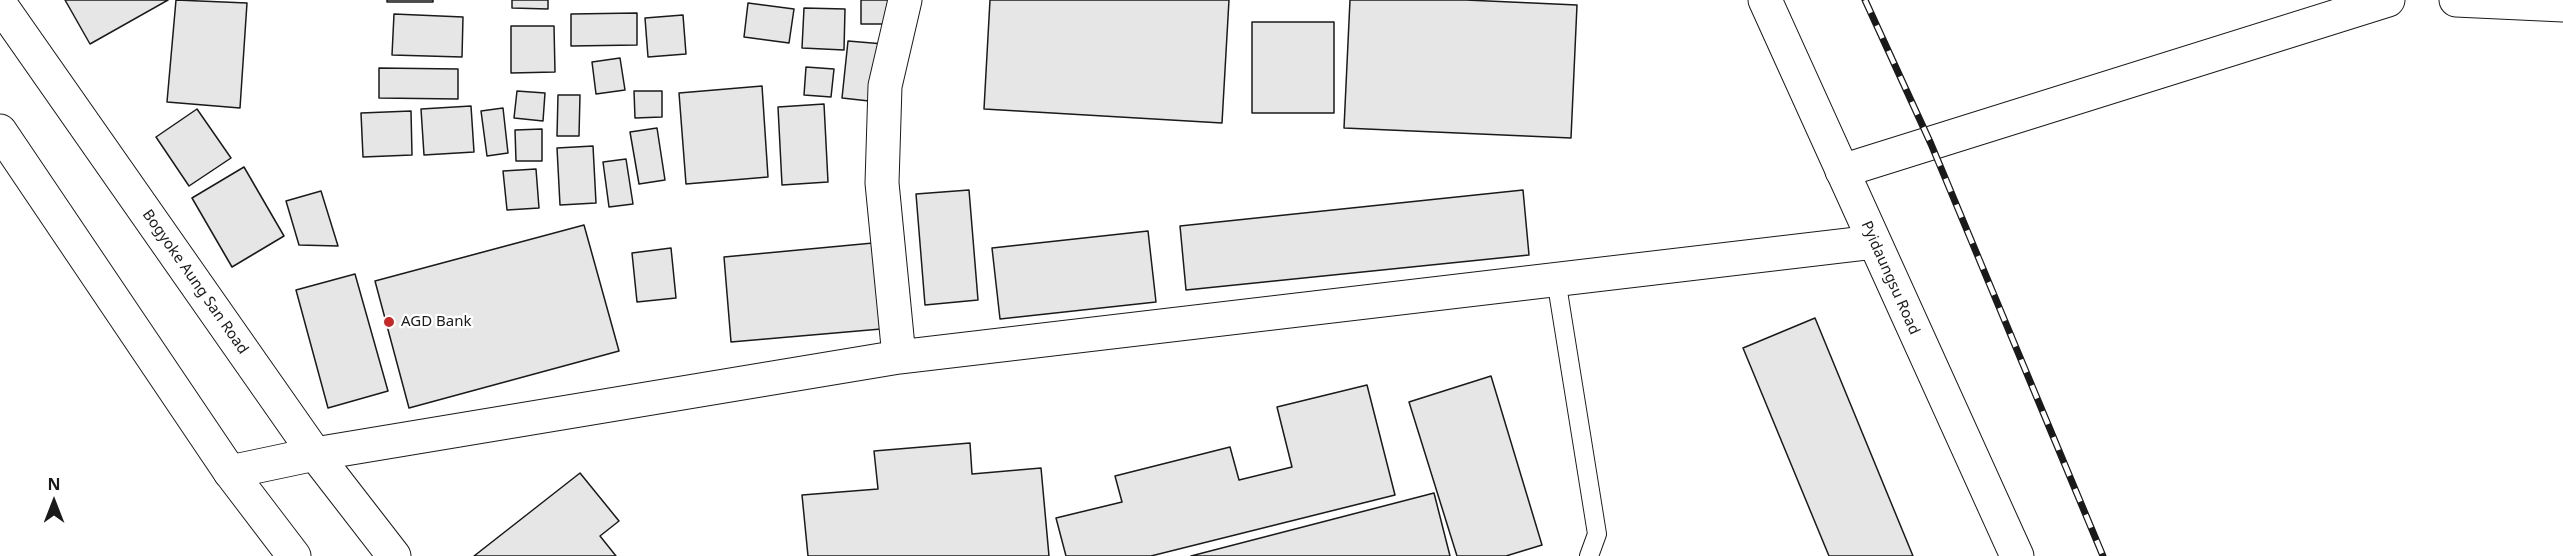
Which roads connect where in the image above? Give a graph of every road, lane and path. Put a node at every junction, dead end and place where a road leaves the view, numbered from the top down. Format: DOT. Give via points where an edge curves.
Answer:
graph roads {
  1 [pos="905,0"];
  2 [pos="1765,0"];
  3 [pos="2388,0"];
  4 [pos="2456,0"];
  5 [pos="0,4"];
  6 [pos="2563,5"];
  7 [pos="0,131"];
  8 [pos="1842,171"];
  9 [pos="1874,242"];
  10 [pos="1556,279"];
  11 [pos="899,357"];
  12 [pos="315,454"];
  13 [pos="230,472"];
  14 [pos="294,556"];
  15 [pos="394,556"];
  16 [pos="1589,556"];
  17 [pos="2017,556"];
  1 -- 11 [label="main road" via="885,86 882,183"];
  2 -- 8 [label="main road, Pyidaungsu Road"];
  3 -- 8 [label="main road"];
  4 -- 6 [label="main road"];
  5 -- 12 [label="main road, Bogyoke Aung San Road"];
  7 -- 13 [label="main road"];
  8 -- 9 [label="main road, Pyidaungsu Road"];
  9 -- 10 [label="main road"];
  9 -- 17 [label="main road, Pyidaungsu Road"];
  10 -- 11 [label="main road"];
  10 -- 16 [label="lane" via="1597,534"];
  11 -- 12 [label="main road"];
  12 -- 13 [label="main road"];
  12 -- 15 [label="main road, Bogyoke Aung San Road"];
  13 -- 14 [label="main road"];
}
